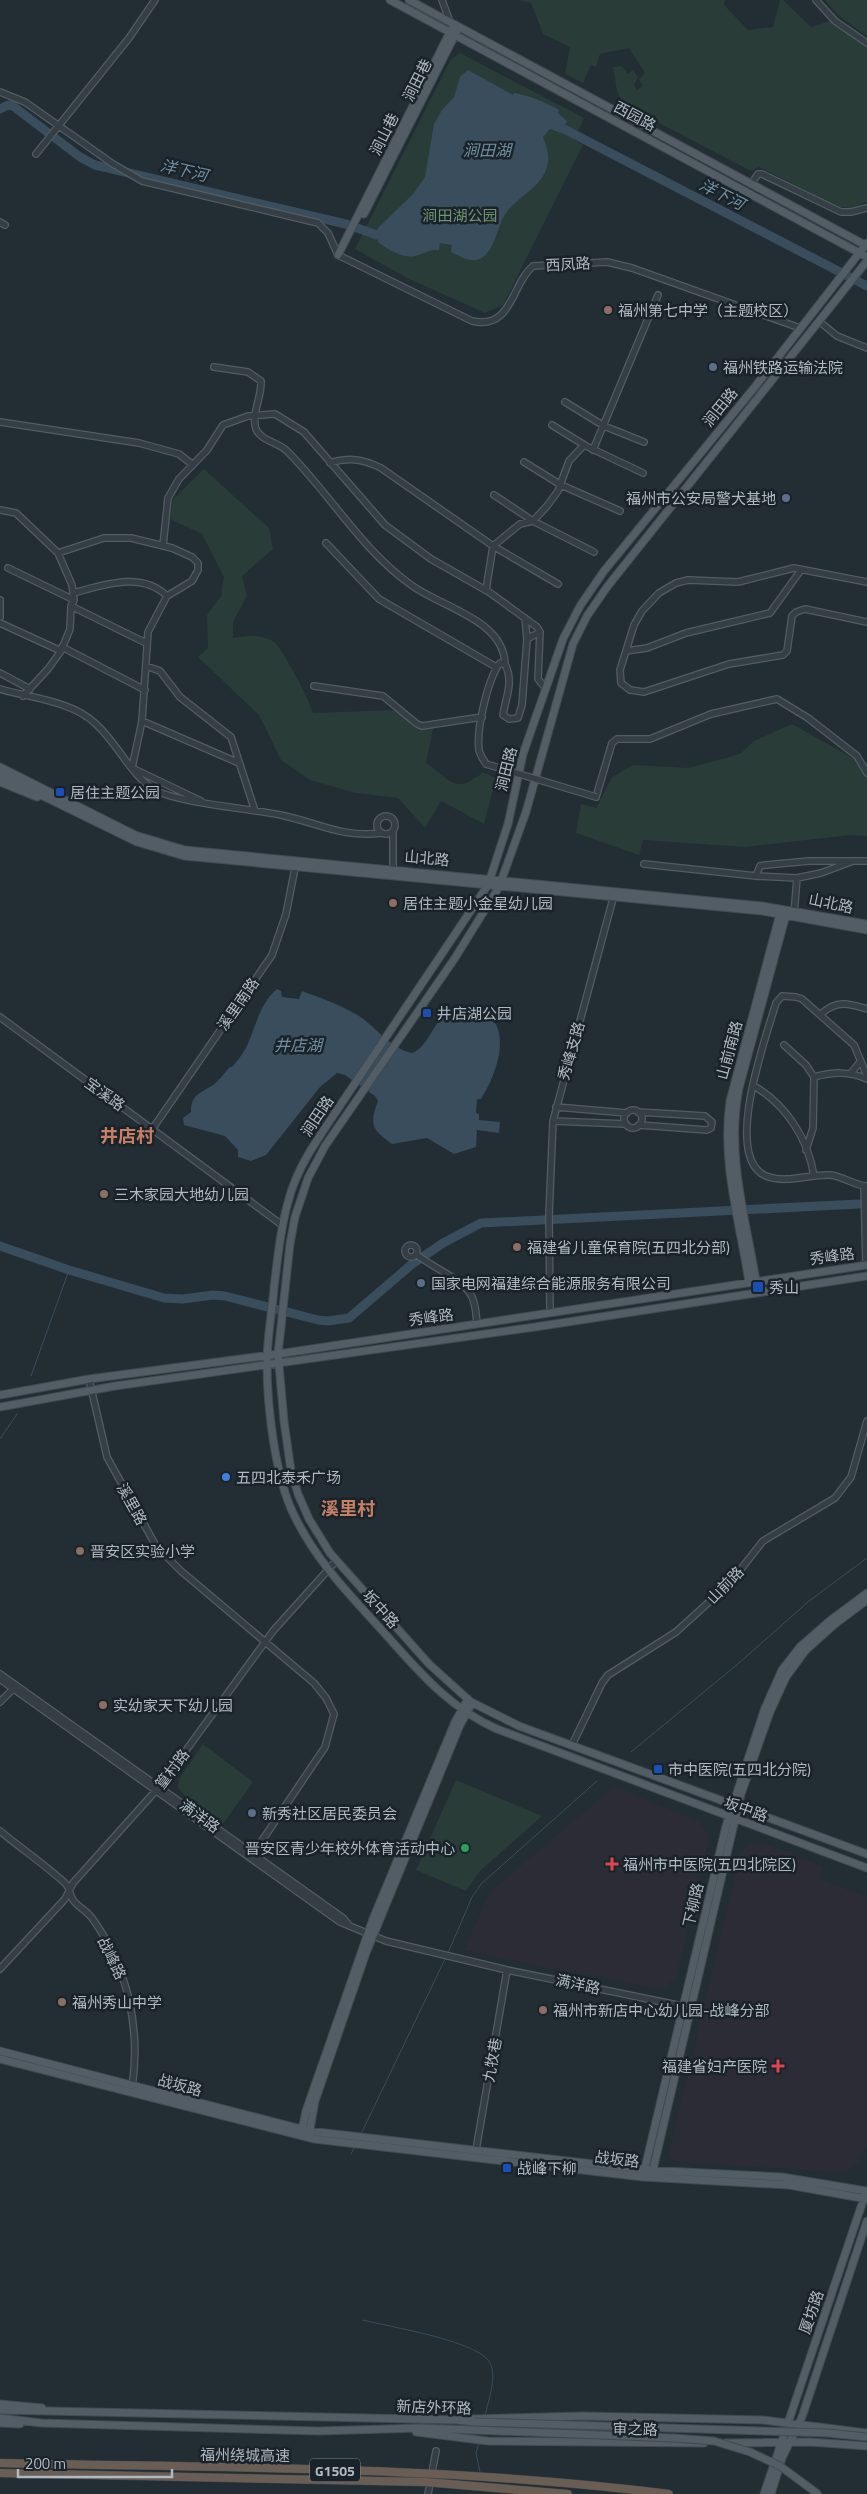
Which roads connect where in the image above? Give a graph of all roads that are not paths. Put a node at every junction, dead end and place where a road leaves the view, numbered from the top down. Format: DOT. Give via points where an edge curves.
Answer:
graph roads {
  1 [pos="153,0"];
  2 [pos="390,0"];
  3 [pos="409,0"];
  4 [pos="442,0"];
  5 [pos="816,0"];
  6 [pos="453,29"];
  7 [pos="867,43"];
  8 [pos="0,92"];
  9 [pos="57,126"];
  10 [pos="36,154"];
  11 [pos="751,184"];
  12 [pos="867,208"];
  13 [pos="0,222"];
  14 [pos="0,227"];
  15 [pos="866,245"];
  16 [pos="864,255"];
  17 [pos="340,256"];
  18 [pos="867,261"];
  19 [pos="658,295"];
  20 [pos="820,322"];
  21 [pos="800,328"];
  22 [pos="867,348"];
  23 [pos="214,367"];
  24 [pos="565,402"];
  25 [pos="255,416"];
  26 [pos="0,422"];
  27 [pos="552,425"];
  28 [pos="604,426"];
  29 [pos="644,442"];
  30 [pos="584,445"];
  31 [pos="593,450"];
  32 [pos="524,462"];
  33 [pos="330,463"];
  34 [pos="193,465"];
  35 [pos="642,473"];
  36 [pos="561,485"];
  37 [pos="494,495"];
  38 [pos="0,510"];
  39 [pos="620,511"];
  40 [pos="533,521"];
  41 [pos="326,543"];
  42 [pos="163,546"];
  43 [pos="493,546"];
  44 [pos="594,552"];
  45 [pos="58,553"];
  46 [pos="8,568"];
  47 [pos="801,570"];
  48 [pos="867,582"];
  49 [pos="558,584"];
  50 [pos="486,590"];
  51 [pos="167,596"];
  52 [pos="74,597"];
  53 [pos="0,600"];
  54 [pos="71,606"];
  55 [pos="0,617"];
  56 [pos="526,618"];
  57 [pos="867,622"];
  58 [pos="0,623"];
  59 [pos="540,632"];
  60 [pos="527,639"];
  61 [pos="146,643"];
  62 [pos="62,649"];
  63 [pos="626,651"];
  64 [pos="505,664"];
  65 [pos="146,666"];
  66 [pos="496,667"];
  67 [pos="0,673"];
  68 [pos="314,686"];
  69 [pos="0,689"];
  70 [pos="30,689"];
  71 [pos="546,689"];
  72 [pos="145,690"];
  73 [pos="23,696"];
  74 [pos="482,717"];
  75 [pos="142,721"];
  76 [pos="239,763"];
  77 [pos="0,767"];
  78 [pos="132,768"];
  79 [pos="867,773"];
  80 [pos="0,775"];
  81 [pos="0,782"];
  82 [pos="201,801"];
  83 [pos="74,811"];
  84 [pos="255,811"];
  85 [pos="393,831"];
  86 [pos="382,833"];
  87 [pos="853,861"];
  88 [pos="867,861"];
  89 [pos="644,864"];
  90 [pos="295,868"];
  91 [pos="393,869"];
  92 [pos="756,876"];
  93 [pos="492,878"];
  94 [pos="797,878"];
  95 [pos="502,879"];
  96 [pos="488,885"];
  97 [pos="500,887"];
  98 [pos="615,894"];
  99 [pos="787,911"];
  100 [pos="867,924"];
  101 [pos="867,930"];
  102 [pos="867,1009"];
  103 [pos="821,1014"];
  104 [pos="0,1017"];
  105 [pos="784,1045"];
  106 [pos="860,1062"];
  107 [pos="850,1073"];
  108 [pos="814,1077"];
  109 [pos="867,1077"];
  110 [pos="754,1086"];
  111 [pos="556,1107"];
  112 [pos="627,1112"];
  113 [pos="638,1112"];
  114 [pos="553,1121"];
  115 [pos="626,1124"];
  116 [pos="639,1125"];
  117 [pos="152,1128"];
  118 [pos="806,1150"];
  119 [pos="814,1176"];
  120 [pos="865,1186"];
  121 [pos="742,1220"];
  122 [pos="282,1225"];
  123 [pos="416,1254"];
  124 [pos="867,1265"];
  125 [pos="867,1276"];
  126 [pos="752,1281"];
  127 [pos="550,1313"];
  128 [pos="477,1324"];
  129 [pos="278,1354"];
  130 [pos="267,1355"];
  131 [pos="278,1363"];
  132 [pos="266,1364"];
  133 [pos="89,1379"];
  134 [pos="91,1390"];
  135 [pos="0,1395"];
  136 [pos="0,1407"];
  137 [pos="867,1421"];
  138 [pos="336,1561"];
  139 [pos="326,1569"];
  140 [pos="867,1593"];
  141 [pos="867,1600"];
  142 [pos="265,1641"];
  143 [pos="0,1674"];
  144 [pos="0,1679"];
  145 [pos="15,1687"];
  146 [pos="470,1701"];
  147 [pos="0,1702"];
  148 [pos="464,1712"];
  149 [pos="572,1745"];
  150 [pos="158,1788"];
  151 [pos="735,1805"];
  152 [pos="732,1818"];
  153 [pos="0,1831"];
  154 [pos="253,1854"];
  155 [pos="867,1854"];
  156 [pos="867,1868"];
  157 [pos="71,1891"];
  158 [pos="349,1925"];
  159 [pos="370,1934"];
  160 [pos="0,1969"];
  161 [pos="507,1970"];
  162 [pos="688,2007"];
  163 [pos="0,2051"];
  164 [pos="0,2059"];
  165 [pos="132,2090"];
  166 [pos="305,2134"];
  167 [pos="365,2142"];
  168 [pos="476,2150"];
  169 [pos="648,2173"];
  170 [pos="866,2194"];
  171 [pos="867,2221"];
  172 [pos="0,2404"];
  173 [pos="0,2410"];
  174 [pos="60,2410"];
  175 [pos="0,2418"];
  176 [pos="476,2420"];
  177 [pos="41,2423"];
  178 [pos="0,2424"];
  179 [pos="787,2425"];
  180 [pos="797,2426"];
  181 [pos="404,2429"];
  182 [pos="867,2433"];
  183 [pos="867,2438"];
  184 [pos="790,2442"];
  185 [pos="781,2443"];
  186 [pos="867,2446"];
  187 [pos="436,2451"];
  188 [pos="0,2463"];
  189 [pos="0,2472"];
  190 [pos="428,2494"];
  191 [pos="568,2494"];
  192 [pos="668,2494"];
  193 [pos="764,2494"];
  194 [pos="771,2494"];
  195 [pos="818,2494"];
  1 -- 9 [label="street" via="129,38"];
  2 -- 6 [label="main road, 西园路"];
  3 -- 6 [label="main road, 西园路"];
  4 -- 6 [label="street"];
  5 -- 7 [label="street" via="836,21"];
  6 -- 11 [label="main road, 西园路"];
  6 -- 16 [label="main road, 西园路"];
  6 -- 17 [label="main road, 涧山巷"];
  8 -- 9 [label="street" via="19,98"];
  9 -- 10 [label="street"];
  9 -- 17 [label="street" via="137,179 315,221 328,233"];
  11 -- 12 [label="street" via="758,174 762,174 841,212"];
  11 -- 15 [label="main road, 西园路"];
  13 -- 14 [label="street" via="5,225"];
  15 -- 16 [label="main road, 涧田路"];
  16 -- 21 [label="main road, 涧田路" via="849,268"];
  17 -- 21 [label="street, 西凤路" via="476,322 503,314 533,266 607,262"];
  18 -- 20 [label="main road, 涧田路"];
  19 -- 28 [label="street"];
  20 -- 22 [label="street" via="837,336"];
  20 -- 95 [label="main road, 涧田路" via="587,616 561,680 526,812"];
  21 -- 71 [label="main road, 涧田路" via="590,590 566,630"];
  23 -- 25 [label="street" via="248,372 262,381"];
  24 -- 28 [label="street"];
  25 -- 33 [label="street" via="275,414 304,432"];
  25 -- 34 [label="street" via="223,425"];
  25 -- 64 [label="street" via="261,436 286,450 373,554 414,587 483,625 503,647"];
  26 -- 34 [label="street" via="138,443 179,454"];
  27 -- 30 [label="street"];
  28 -- 29 [label="street"];
  28 -- 31 [label="street"];
  30 -- 31 [label="street"];
  30 -- 36 [label="street" via="569,461"];
  31 -- 35 [label="street"];
  32 -- 36 [label="street"];
  33 -- 43 [label="street" via="347,458 381,468"];
  33 -- 50 [label="street" via="385,525 431,559"];
  34 -- 42 [label="street" via="178,479 168,498"];
  36 -- 39 [label="street"];
  36 -- 40 [label="street"];
  37 -- 40 [label="street"];
  38 -- 45 [label="street" via="16,513"];
  40 -- 43 [label="street" via="520,524"];
  40 -- 44 [label="street"];
  41 -- 66 [label="street" via="379,599"];
  42 -- 45 [label="street" via="131,538 104,538"];
  42 -- 51 [label="street" via="192,556 198,563 192,581"];
  43 -- 49 [label="street"];
  43 -- 50 [label="street"];
  45 -- 52 [label="street"];
  46 -- 52 [label="street"];
  47 -- 48 [label="street"];
  47 -- 63 [label="street" via="770,613"];
  47 -- 63 [label="street" via="794,568 738,582 688,580 671,585 642,611"];
  50 -- 56 [label="street"];
  51 -- 52 [label="street" via="158,588 137,582 113,583"];
  51 -- 61 [label="street" via="151,625"];
  52 -- 54 [label="street"];
  53 -- 55 [label="street"];
  54 -- 61 [label="street"];
  54 -- 62 [label="street" via="70,630"];
  56 -- 59 [label="street"];
  56 -- 60 [label="street"];
  57 -- 63 [label="street" via="812,610 796,612 792,616 787,651 783,655 729,664 644,692 630,690 621,683 620,670"];
  58 -- 62 [label="street"];
  59 -- 60 [label="street"];
  59 -- 71 [label="street" via="538,679"];
  60 -- 64 [label="street" via="522,706 518,718 509,719 503,715 510,683"];
  61 -- 65 [label="street"];
  62 -- 70 [label="street"];
  62 -- 72 [label="street"];
  64 -- 66 [label="street" via="500,663"];
  65 -- 72 [label="street"];
  65 -- 76 [label="street" via="160,671 180,697 228,734"];
  66 -- 74 [label="street"];
  67 -- 70 [label="street"];
  68 -- 74 [label="street" via="383,696 422,726"];
  69 -- 73 [label="street"];
  70 -- 73 [label="street"];
  71 -- 93 [label="main road, 涧田路" via="520,764 508,824"];
  72 -- 75 [label="street"];
  73 -- 78 [label="street" via="69,707 87,717 101,729"];
  74 -- 79 [label="street, bridge" via="479,749 486,764 596,797 612,743 617,739 650,739 711,714 777,699 858,756"];
  75 -- 76 [label="street"];
  75 -- 78 [label="street"];
  76 -- 84 [label="street"];
  77 -- 91 [label="main road, 山北路" via="135,835 166,846 222,855"];
  78 -- 82 [label="street"];
  78 -- 82 [label="street" via="158,792"];
  80 -- 83 [label="main road, 山北路"];
  81 -- 83 [label="main road"];
  82 -- 84 [label="street"];
  83 -- 90 [label="main road, 山北路" via="137,842 167,852"];
  84 -- 86 [label="street" via="343,833"];
  85 -- 86 [label="street"];
  85 -- 86 [label="street" via="394,822 385,816 376,823"];
  85 -- 91 [label="street"];
  87 -- 88 [label="street"];
  87 -- 92 [label="street" via="766,865 760,866"];
  87 -- 94 [label="street"];
  89 -- 92 [label="street"];
  90 -- 96 [label="main road, 山北路"];
  90 -- 117 [label="street, 溪里南路" via="286,914 272,955"];
  91 -- 93 [label="main road, 山北路"];
  92 -- 94 [label="street"];
  93 -- 95 [label="main road, 山北路"];
  93 -- 96 [label="main road, 涧田路"];
  94 -- 99 [label="street"];
  95 -- 97 [label="main road, 涧田路"];
  95 -- 98 [label="main road, 山北路"];
  96 -- 97 [label="main road, 山北路"];
  96 -- 122 [label="main road, 涧田路" via="312,1148 295,1180"];
  97 -- 98 [label="main road, 山北路"];
  97 -- 129 [label="main road, 涧田路" via="310,1172 291,1235"];
  98 -- 99 [label="main road, 山北路"];
  98 -- 111 [label="street, 秀峰支路"];
  99 -- 100 [label="main road, 山北路"];
  99 -- 101 [label="main road, 山北路"];
  99 -- 121 [label="main road, 山前南路" via="735,1107 734,1154 743,1203"];
  99 -- 121 [label="main road, 山前南路" via="729,1110 728,1146 735,1203"];
  102 -- 103 [label="street" via="837,1003"];
  103 -- 106 [label="street" via="854,1045"];
  103 -- 110 [label="street" via="796,997 780,998"];
  104 -- 117 [label="street, 宝溪路"];
  105 -- 108 [label="street"];
  106 -- 107 [label="street"];
  106 -- 109 [label="street"];
  107 -- 108 [label="street" via="834,1072"];
  107 -- 109 [label="street"];
  108 -- 118 [label="street" via="813,1128"];
  110 -- 118 [label="street" via="786,1112"];
  110 -- 119 [label="street" via="747,1116 750,1161 764,1175 779,1180"];
  111 -- 112 [label="street"];
  111 -- 114 [label="street, 秀峰支路"];
  112 -- 113 [label="street"];
  112 -- 115 [label="street"];
  113 -- 116 [label="street" via="642,1120"];
  113 -- 116 [label="street" via="705,1116 712,1122 711,1128 706,1130"];
  114 -- 115 [label="street"];
  114 -- 127 [label="street, 秀峰支路" via="548,1230"];
  115 -- 116 [label="street" via="632,1128"];
  117 -- 122 [label="street, 宝溪路"];
  118 -- 119 [label="street"];
  119 -- 120 [label="street" via="834,1176"];
  120 -- 124 [label="street"];
  121 -- 126 [label="main road"];
  122 -- 130 [label="main road, 涧田路"];
  123 -- 128 [label="street" via="469,1291"];
  124 -- 126 [label="main road, 秀峰路"];
  125 -- 131 [label="main road, 秀峰路"];
  126 -- 127 [label="main road, 秀峰路"];
  127 -- 128 [label="main road, 秀峰路"];
  128 -- 129 [label="main road, 秀峰路"];
  129 -- 130 [label="main road, 秀峰路"];
  129 -- 131 [label="main road"];
  130 -- 132 [label="main road, 坂中路"];
  130 -- 133 [label="main road, 秀峰路"];
  131 -- 132 [label="main road, 秀峰路"];
  131 -- 138 [label="main road, 坂中路" via="295,1486 313,1527"];
  132 -- 134 [label="main road, 秀峰路"];
  132 -- 139 [label="main road, 坂中路" via="281,1479 294,1515"];
  133 -- 134 [label="street, 溪里路"];
  133 -- 135 [label="main road, 秀峰路"];
  134 -- 136 [label="main road, 秀峰路"];
  134 -- 142 [label="street, 溪里路" via="107,1457 156,1546"];
  137 -- 149 [label="street, 山前路" via="851,1477 844,1489 825,1506 763,1541 726,1587 676,1632 608,1675"];
  138 -- 139 [label="street, 篁村路"];
  138 -- 146 [label="main road, 坂中路" via="433,1668"];
  139 -- 142 [label="street, 篁村路"];
  139 -- 148 [label="main road, 坂中路" via="421,1673"];
  140 -- 151 [label="main road, 下柳路" via="807,1640 782,1670 765,1708"];
  141 -- 151 [label="main road, 下柳路" via="811,1644 786,1677"];
  142 -- 150 [label="street, 篁村路"];
  142 -- 154 [label="street, 溪里路" via="314,1683 334,1714 325,1746"];
  143 -- 145 [label="street, 满洋路"];
  144 -- 145 [label="street, 满洋路"];
  145 -- 147 [label="street"];
  145 -- 150 [label="street, 满洋路"];
  146 -- 148 [label="main road"];
  146 -- 149 [label="main road, 坂中路" via="507,1721"];
  148 -- 152 [label="main road, 坂中路" via="497,1729"];
  148 -- 159 [label="main road"];
  149 -- 151 [label="main road, 坂中路"];
  150 -- 154 [label="street, 满洋路"];
  150 -- 157 [label="street, 篁村路" via="73,1883"];
  150 -- 158 [label="street, 满洋路" via="340,1922"];
  151 -- 152 [label="main road, 下柳路"];
  151 -- 155 [label="main road, 坂中路"];
  152 -- 156 [label="main road, 坂中路"];
  152 -- 162 [label="main road, 下柳路"];
  153 -- 157 [label="street, 战峰路"];
  154 -- 158 [label="street, 满洋路"];
  157 -- 160 [label="street, 篁村路"];
  157 -- 165 [label="street, 战峰路" via="73,1901 96,1925 128,1992 135,2028"];
  158 -- 159 [label="street, 满洋路"];
  159 -- 161 [label="street, 满洋路" via="386,1942"];
  159 -- 166 [label="main road"];
  161 -- 162 [label="street, 满洋路"];
  161 -- 168 [label="street, 九牧巷"];
  162 -- 169 [label="main road, 下柳路"];
  163 -- 165 [label="main road, 战坂路"];
  164 -- 165 [label="main road, 战坂路"];
  165 -- 166 [label="main road, 战坂路"];
  166 -- 167 [label="main road, 战坂路"];
  167 -- 168 [label="main road, 战坂路"];
  167 -- 169 [label="main road, 战坂路"];
  168 -- 169 [label="main road, 战坂路"];
  169 -- 170 [label="main road, 战坂路" via="782,2177"];
  170 -- 179 [label="main road, 厦坊路"];
  171 -- 180 [label="main road, 厦坊路"];
  172 -- 174 [label="main road"];
  173 -- 174 [label="main road, 新店外环路"];
  174 -- 176 [label="main road, 新店外环路"];
  175 -- 177 [label="main road, 新店外环路"];
  176 -- 179 [label="main road, 审之路" via="582,2416 763,2420"];
  176 -- 183 [label="main road, 新店外环路, bridge" via="818,2432"];
  177 -- 178 [label="main road"];
  177 -- 181 [label="main road, 新店外环路" via="319,2431"];
  179 -- 180 [label="main road, 审之路"];
  179 -- 185 [label="main road, 厦坊路"];
  180 -- 182 [label="main road, 审之路"];
  180 -- 184 [label="main road, 厦坊路"];
  181 -- 185 [label="main road, 审之路" via="488,2441"];
  181 -- 195 [label="main road, 新店外环路, bridge" via="714,2441 780,2466"];
  184 -- 185 [label="main road, 审之路"];
  184 -- 186 [label="main road, 审之路"];
  184 -- 194 [label="main road, 厦坊路"];
  185 -- 193 [label="main road, 厦坊路"];
  187 -- 190 [label="street"];
  188 -- 192 [label="highway, 福州绕城高速 / G1505, bridge" via="418,2473"];
  189 -- 191 [label="highway, 福州绕城高速 / G1505, bridge" via="425,2482"];
}
